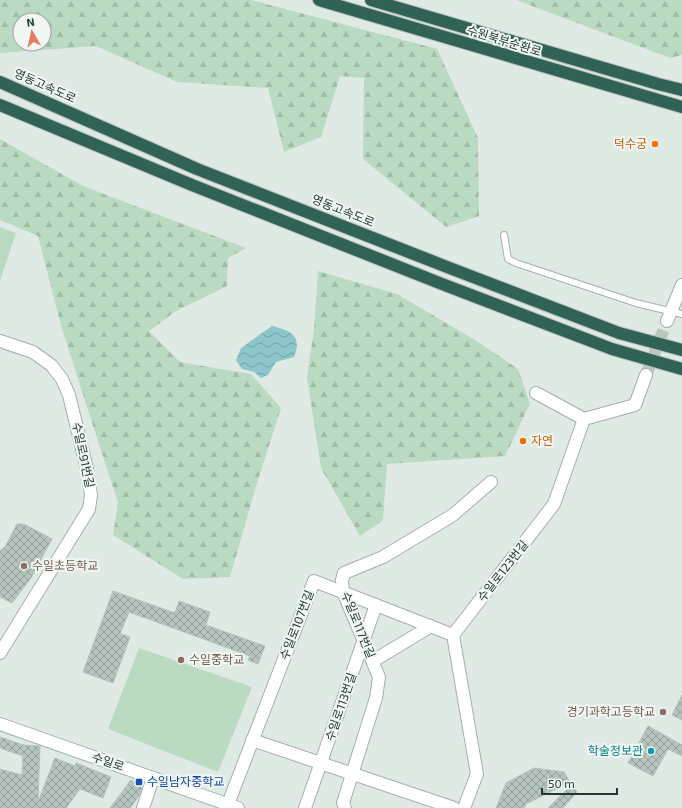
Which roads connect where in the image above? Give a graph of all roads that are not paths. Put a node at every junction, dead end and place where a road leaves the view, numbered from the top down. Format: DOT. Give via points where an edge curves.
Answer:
graph roads {
  1 [pos="319,0"];
  2 [pos="371,0"];
  3 [pos="0,82"];
  4 [pos="682,90"];
  5 [pos="0,105"];
  6 [pos="682,107"];
  7 [pos="504,235"];
  8 [pos="682,285"];
  9 [pos="674,316"];
  10 [pos="0,341"];
  11 [pos="682,350"];
  12 [pos="682,369"];
  13 [pos="646,375"];
  14 [pos="536,393"];
  15 [pos="584,419"];
  16 [pos="491,482"];
  17 [pos="343,592"];
  18 [pos="376,605"];
  19 [pos="432,626"];
  20 [pos="453,635"];
  21 [pos="363,643"];
  22 [pos="0,653"];
  23 [pos="373,661"];
  24 [pos="0,724"];
  25 [pos="252,740"];
  26 [pos="321,763"];
  27 [pos="353,774"];
  28 [pos="153,778"];
  29 [pos="233,806"];
  30 [pos="143,808"];
  31 [pos="305,808"];
  32 [pos="345,808"];
  33 [pos="454,808"];
  34 [pos="464,808"];
  1 -- 6 [label="highway, 수원북부순환로"];
  2 -- 4 [label="highway, 수원북부순환로"];
  3 -- 11 [label="highway, 영동고속도로" via="197,169 440,265 619,333"];
  5 -- 12 [label="highway" via="192,185 471,295 612,349"];
  7 -- 9 [label="lane" via="508,259 516,263"];
  8 -- 9 [label="street"];
  10 -- 22 [label="street, 수일로91번길" via="33,352 51,366 62,379 71,402 88,469 91,495 89,509"];
  13 -- 15 [label="street" via="636,405"];
  14 -- 15 [label="street"];
  15 -- 20 [label="street, 수일로123번길" via="554,504"];
  16 -- 17 [label="street, 수일로117번길" via="453,515 384,557 344,573"];
  17 -- 18 [label="street, 수일로107번길"];
  17 -- 21 [label="street, 수일로117번길"];
  17 -- 25 [label="street, 수일로107번길" via="314,581"];
  18 -- 19 [label="street, 수일로107번길"];
  18 -- 21 [label="street, 수일로113번길"];
  19 -- 20 [label="street, 수일로107번길"];
  19 -- 23 [label="street"];
  20 -- 34 [label="street" via="477,774"];
  21 -- 23 [label="street, 수일로117번길"];
  21 -- 26 [label="street, 수일로113번길"];
  23 -- 27 [label="street, 수일로117번길" via="379,677 378,693"];
  24 -- 28 [label="street, 수일로"];
  25 -- 26 [label="street"];
  25 -- 29 [label="street, 수일로107번길"];
  26 -- 27 [label="street"];
  26 -- 31 [label="street, 수일로113번길"];
  27 -- 32 [label="street, 수일로117번길" via="343,803"];
  27 -- 33 [label="street"];
  28 -- 29 [label="street, 수일로"];
  28 -- 30 [label="street"];
}
